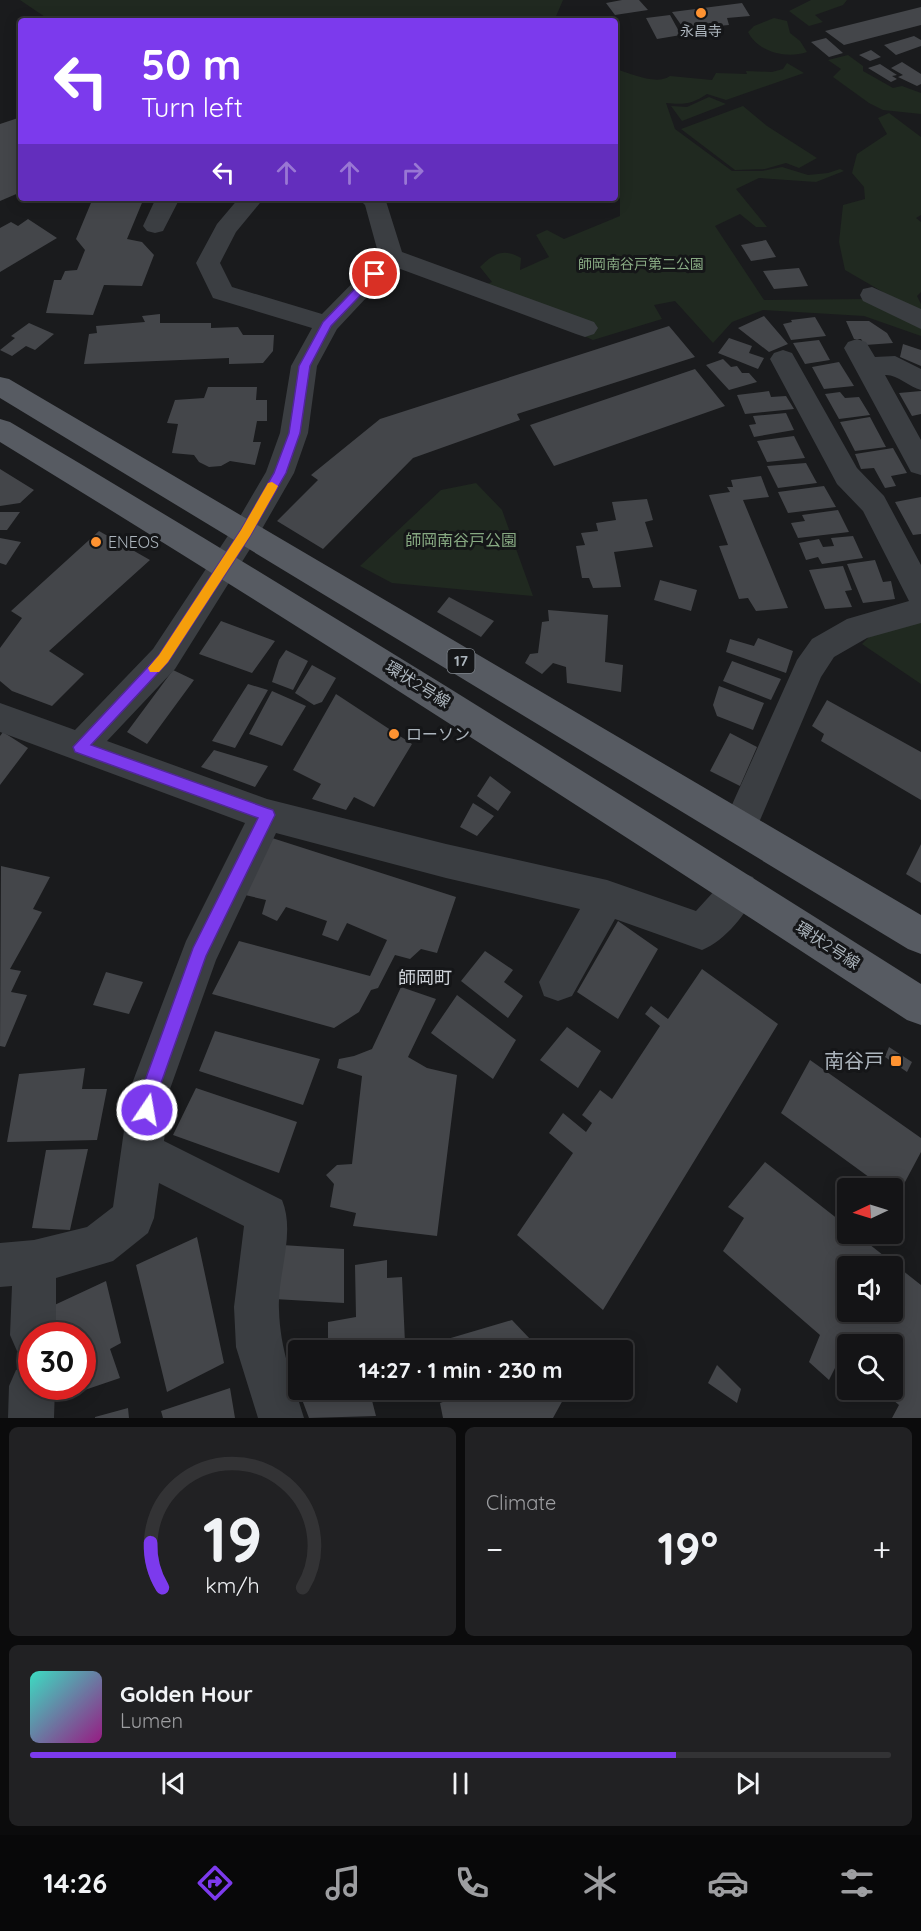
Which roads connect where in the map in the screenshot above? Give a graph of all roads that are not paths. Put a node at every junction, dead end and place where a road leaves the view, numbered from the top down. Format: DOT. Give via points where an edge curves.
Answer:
graph roads {
  1 [pos="167,201"];
  2 [pos="249,201"];
  3 [pos="374,201"];
  4 [pos="155,226"];
  5 [pos="391,258"];
  6 [pos="872,295"];
  7 [pos="921,320"];
  8 [pos="327,324"];
  9 [pos="585,328"];
  10 [pos="783,359"];
  11 [pos="921,381"];
  12 [pos="0,386"];
  13 [pos="0,429"];
  14 [pos="920,463"];
  15 [pos="245,533"];
  16 [pos="224,564"];
  17 [pos="921,594"];
  18 [pos="921,610"];
  19 [pos="0,717"];
  20 [pos="80,747"];
  21 [pos="267,815"];
  22 [pos="740,827"];
  23 [pos="740,889"];
  24 [pos="607,898"];
  25 [pos="921,936"];
  26 [pos="558,982"];
  27 [pos="921,1006"];
  28 [pos="141,1152"];
  29 [pos="17,1264"];
  30 [pos="30,1322"];
  31 [pos="32,1400"];
  32 [pos="31,1418"];
  33 [pos="281,1418"];
  1 -- 4 [label="street"];
  2 -- 8 [label="street" via="225,229 208,263 222,292"];
  3 -- 5 [label="street"];
  5 -- 8 [label="street"];
  5 -- 9 [label="street"];
  6 -- 7 [label="street"];
  8 -- 15 [label="street" via="304,366 294,433 280,473"];
  10 -- 17 [label="street" via="847,476 874,504"];
  11 -- 14 [label="street" via="895,365 863,358"];
  12 -- 15 [label="main road, 17"];
  13 -- 16 [label="main road, 環状2号線"];
  15 -- 16 [label="street"];
  15 -- 22 [label="main road, 17"];
  16 -- 20 [label="street" via="164,658"];
  16 -- 23 [label="main road, 環状2号線"];
  18 -- 22 [label="street" via="858,628 823,648 808,670"];
  19 -- 20 [label="street"];
  20 -- 21 [label="street"];
  21 -- 24 [label="street"];
  21 -- 28 [label="street" via="199,954 150,1089"];
  22 -- 25 [label="main road, 17"];
  23 -- 24 [label="street" via="702,932"];
  23 -- 27 [label="main road, 環状2号線"];
  24 -- 26 [label="street"];
  28 -- 29 [label="street" via="133,1218 98,1246"];
  28 -- 33 [label="street" via="267,1215 256,1307 259,1347"];
  29 -- 30 [label="street"];
  31 -- 32 [label="street"];
}
